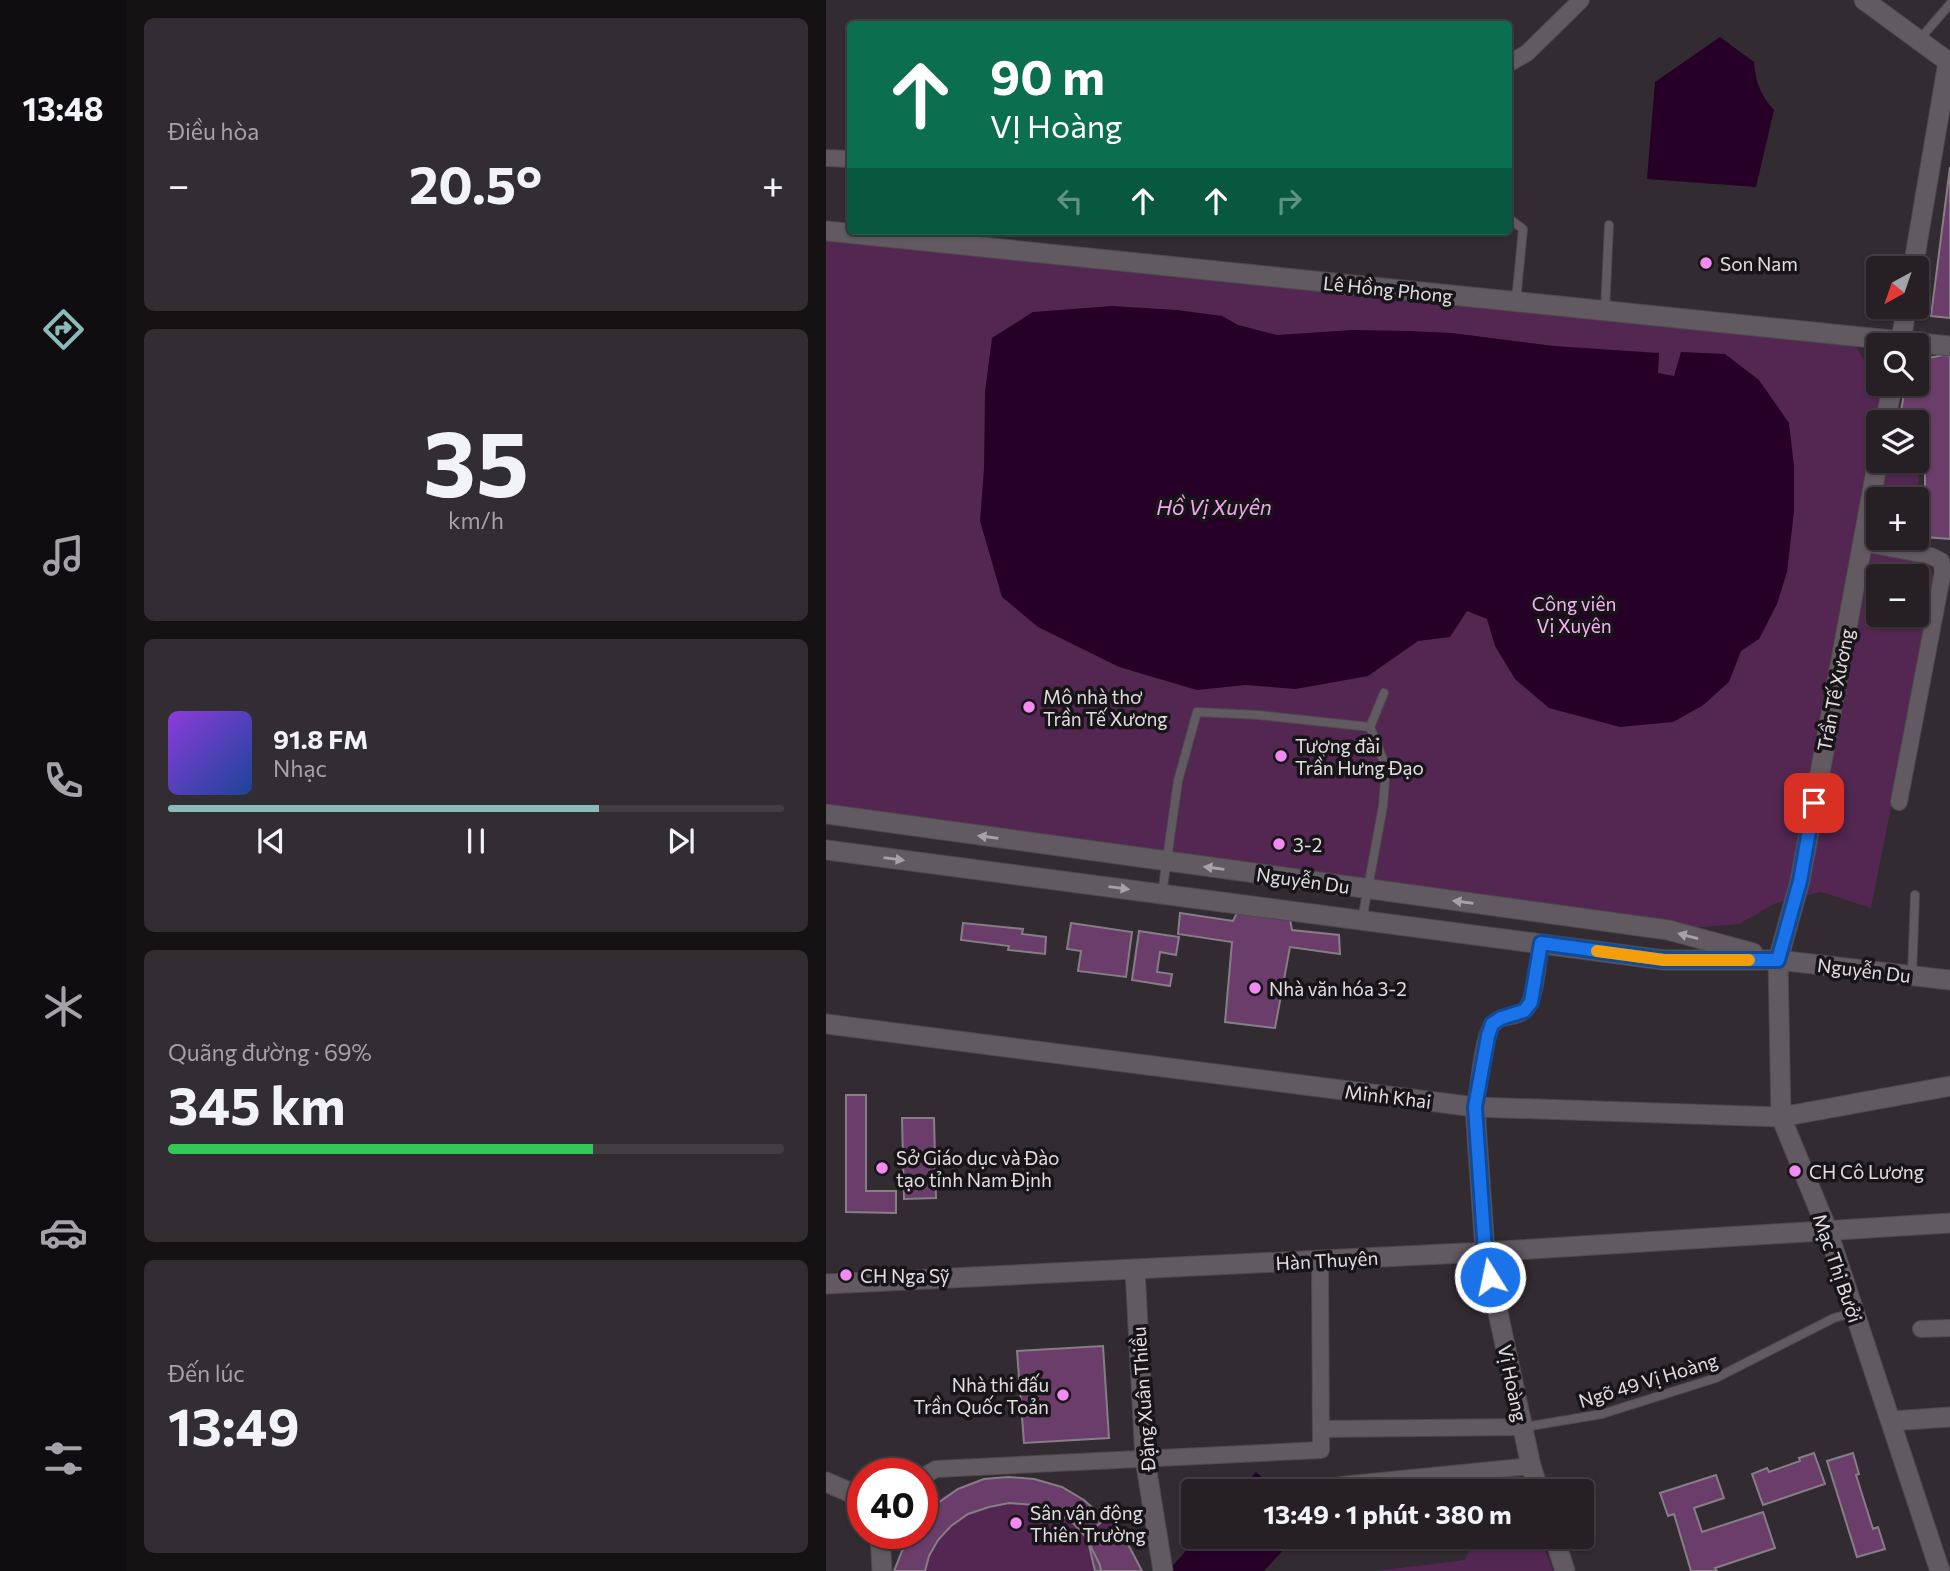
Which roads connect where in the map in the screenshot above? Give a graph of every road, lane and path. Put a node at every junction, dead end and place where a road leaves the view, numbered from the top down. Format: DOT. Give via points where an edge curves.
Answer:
graph roads {
  1 [pos="1581,0"];
  2 [pos="1864,0"];
  3 [pos="1950,4"];
  4 [pos="1919,40"];
  5 [pos="1512,62"];
  6 [pos="1949,62"];
  7 [pos="826,158"];
  8 [pos="847,159"];
  9 [pos="1512,221"];
  10 [pos="1609,225"];
  11 [pos="826,231"];
  12 [pos="847,233"];
  13 [pos="865,235"];
  14 [pos="1915,256"];
  15 [pos="1516,302"];
  16 [pos="1605,311"];
  17 [pos="1866,339"];
  18 [pos="1929,345"];
  19 [pos="1950,346"];
  20 [pos="1876,473"];
  21 [pos="1863,543"];
  22 [pos="1384,693"];
  23 [pos="1370,727"];
  24 [pos="1899,802"];
  25 [pos="826,814"];
  26 [pos="826,850"];
  27 [pos="1166,861"];
  28 [pos="1369,889"];
  29 [pos="1162,894"];
  30 [pos="1915,895"];
  31 [pos="1362,920"];
  32 [pos="1541,943"];
  33 [pos="1778,960"];
  34 [pos="1912,975"];
  35 [pos="1950,980"];
  36 [pos="826,1024"];
  37 [pos="1950,1086"];
  38 [pos="1475,1107"];
  39 [pos="1781,1117"];
  40 [pos="1950,1223"];
  41 [pos="1827,1229"];
  42 [pos="1485,1252"];
  43 [pos="1320,1260"];
  44 [pos="1135,1269"];
  45 [pos="826,1284"];
  46 [pos="1853,1313"];
  47 [pos="1950,1328"];
  48 [pos="1921,1329"];
  49 [pos="1950,1417"];
  50 [pos="1891,1421"];
  51 [pos="1522,1427"];
  52 [pos="1321,1429"];
  53 [pos="1145,1460"];
  54 [pos="1531,1466"];
  55 [pos="938,1469"];
  56 [pos="1401,1479"];
  57 [pos="1535,1479"];
  58 [pos="826,1482"];
  59 [pos="847,1491"];
  60 [pos="881,1549"];
  61 [pos="1558,1549"];
  62 [pos="1942,1551"];
  63 [pos="882,1571"];
  64 [pos="1163,1571"];
  65 [pos="1565,1571"];
  66 [pos="1940,1571"];
  1 -- 5 [label="street" via="1527,53"];
  2 -- 4 [label="street"];
  3 -- 4 [label="lane"];
  4 -- 6 [label="street"];
  6 -- 14 [label="street"];
  7 -- 8 [label="street"];
  9 -- 15 [label="lane" via="1523,229"];
  10 -- 16 [label="lane"];
  11 -- 12 [label="street, Lê Hồng Phong"];
  13 -- 15 [label="street, Lê Hồng Phong"];
  15 -- 16 [label="street, Lê Hồng Phong"];
  16 -- 17 [label="street, Lê Hồng Phong"];
  18 -- 19 [label="street, Lê Hồng Phong"];
  20 -- 21 [label="street, Trần Tế Xương"];
  21 -- 24 [label="street" via="1931,556 1941,561 1943,571"];
  21 -- 33 [label="street, Trần Tế Xương" via="1800,881"];
  22 -- 23 [label="lane"];
  23 -- 27 [label="lane" via="1198,712 1178,781"];
  23 -- 28 [label="lane" via="1386,767"];
  27 -- 25 [label="street, Nguyễn Du, one-way"];
  26 -- 29 [label="street, Nguyễn Du, one-way"];
  28 -- 27 [label="street, Nguyễn Du, one-way"];
  27 -- 29 [label="lane"];
  28 -- 31 [label="lane"];
  33 -- 28 [label="street, Nguyễn Du, one-way" via="1668,930"];
  29 -- 31 [label="street, Nguyễn Du"];
  30 -- 34 [label="lane"];
  31 -- 32 [label="street, Nguyễn Du"];
  32 -- 33 [label="street, Nguyễn Du" via="1664,960"];
  32 -- 38 [label="street" via="1531,1002 1524,1011 1492,1024"];
  33 -- 34 [label="street, Nguyễn Du"];
  33 -- 39 [label="street, Mạc Thị Bưởi"];
  34 -- 35 [label="street, Nguyễn Du"];
  36 -- 38 [label="street, Minh Khai"];
  37 -- 39 [label="street, Minh Khai"];
  38 -- 39 [label="street, Minh Khai"];
  38 -- 42 [label="street, Vị Hoàng"];
  39 -- 41 [label="street, Mạc Thị Bưởi"];
  40 -- 41 [label="street, Hàn Thuyên"];
  41 -- 42 [label="street, Hàn Thuyên"];
  41 -- 46 [label="street, Mạc Thị Bưởi"];
  42 -- 43 [label="street, Hàn Thuyên"];
  42 -- 51 [label="street, Vị Hoàng"];
  43 -- 44 [label="street, Hàn Thuyên"];
  43 -- 52 [label="street"];
  44 -- 45 [label="street, Hàn Thuyên"];
  44 -- 53 [label="street, Đặng Xuân Thiều"];
  46 -- 50 [label="street, Mạc Thị Bưởi"];
  46 -- 51 [label="lane, Ngõ 49 Vị Hoàng" via="1834,1318 1716,1378 1602,1414"];
  47 -- 48 [label="street"];
  49 -- 50 [label="street"];
  50 -- 62 [label="street, Mạc Thị Bưởi"];
  51 -- 52 [label="street"];
  51 -- 54 [label="street, Vị Hoàng"];
  52 -- 53 [label="street" via="1321,1451"];
  53 -- 55 [label="street"];
  53 -- 64 [label="street, Đặng Xuân Thiều"];
  54 -- 56 [label="street"];
  54 -- 57 [label="street, Vị Hoàng"];
  58 -- 59 [label="street"];
  60 -- 63 [label="street"];
  61 -- 65 [label="street"];
  62 -- 66 [label="street, Mạc Thị Bưởi"];
}
